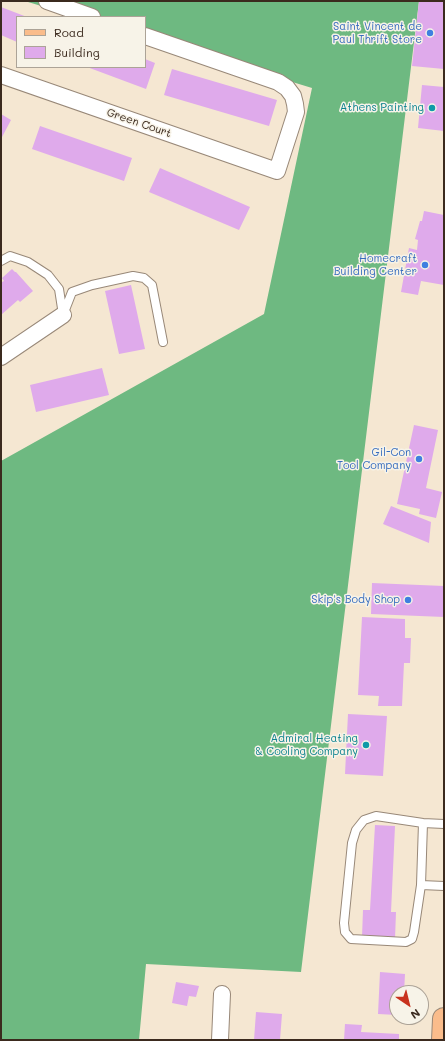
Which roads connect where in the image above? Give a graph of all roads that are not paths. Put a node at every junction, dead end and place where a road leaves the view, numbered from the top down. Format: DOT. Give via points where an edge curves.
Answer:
graph roads {
  1 [pos="47,1"];
  2 [pos="89,16"];
  3 [pos="146,36"];
  4 [pos="1,75"];
  5 [pos="1,261"];
  6 [pos="63,315"];
  7 [pos="163,342"];
  8 [pos="1,357"];
  9 [pos="423,823"];
  10 [pos="444,824"];
  11 [pos="421,885"];
  12 [pos="444,886"];
  13 [pos="222,994"];
  14 [pos="444,1019"];
  15 [pos="220,1040"];
  16 [pos="443,1040"];
  1 -- 2 [label="street"];
  3 -- 4 [label="street, Green Court" via="278,82 287,88 293,96 296,112 277,171"];
  5 -- 6 [label="lane" via="10,256 28,262 48,275 59,289"];
  6 -- 7 [label="lane" via="72,292 133,276 144,278 152,285"];
  6 -- 8 [label="street"];
  9 -- 10 [label="lane"];
  9 -- 11 [label="lane"];
  9 -- 11 [label="lane" via="376,816 364,820 356,830 352,843 345,932 351,939 406,942 412,939"];
  11 -- 12 [label="lane"];
  13 -- 15 [label="street"];
  14 -- 16 [label="main road"];
}
